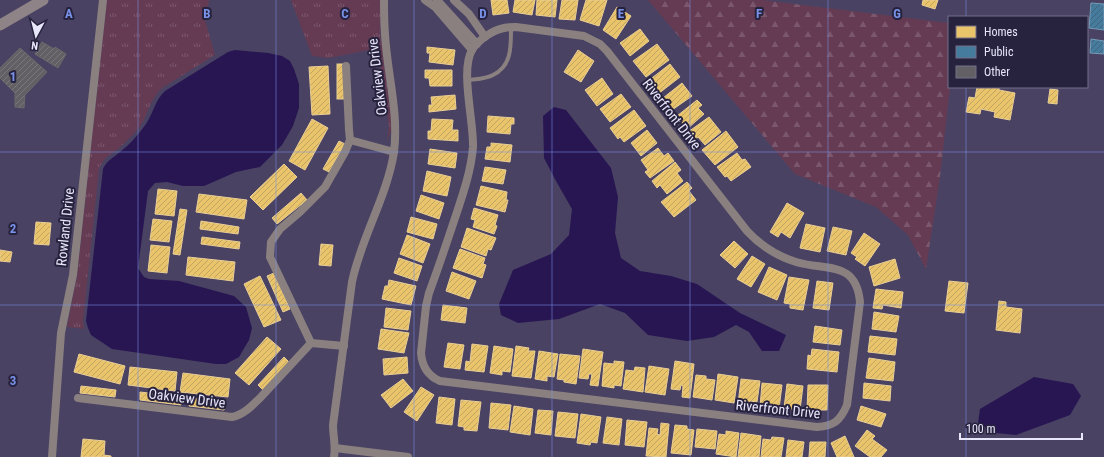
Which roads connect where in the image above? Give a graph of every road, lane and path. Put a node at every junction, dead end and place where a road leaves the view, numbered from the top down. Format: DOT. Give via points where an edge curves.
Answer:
graph roads {
  1 [pos="43,0"];
  2 [pos="103,0"];
  3 [pos="384,0"];
  4 [pos="425,0"];
  5 [pos="438,0"];
  6 [pos="454,0"];
  7 [pos="443,11"];
  8 [pos="0,25"];
  9 [pos="511,28"];
  10 [pos="485,37"];
  11 [pos="474,47"];
  12 [pos="346,66"];
  13 [pos="468,80"];
  14 [pos="350,140"];
  15 [pos="394,152"];
  16 [pos="311,342"];
  17 [pos="344,346"];
  18 [pos="78,398"];
  19 [pos="335,448"];
  20 [pos="52,457"];
  21 [pos="334,457"];
  22 [pos="408,457"];
  1 -- 8 [label="main road"];
  2 -- 20 [label="street, Rowland Drive" via="73,276 60,339"];
  3 -- 15 [label="street, Oakview Drive" via="384,33 395,117"];
  4 -- 7 [label="street"];
  5 -- 7 [label="street"];
  6 -- 7 [label="street"];
  6 -- 10 [label="street" via="469,14"];
  7 -- 11 [label="street"];
  9 -- 10 [label="street, Riverfront Drive" via="494,31"];
  9 -- 13 [label="lane" via="511,49 506,65 493,75"];
  9 -- 13 [label="street, Riverfront Drive" via="584,36 600,44 755,240 795,261 834,268 852,277 860,292 860,302 847,405 840,418 826,427 817,427 440,381 432,377 424,367 421,353 426,306 462,196 473,147"];
  10 -- 11 [label="street, Riverfront Drive"];
  11 -- 13 [label="street, Riverfront Drive" via="469,58"];
  12 -- 14 [label="street, Oakview Drive"];
  14 -- 15 [label="street"];
  14 -- 16 [label="street, Oakview Drive" via="325,187 280,229 270,246 270,257"];
  15 -- 17 [label="street, Oakview Drive" via="386,184 354,271"];
  16 -- 17 [label="street"];
  16 -- 18 [label="street, Oakview Drive" via="250,408 232,417"];
  17 -- 19 [label="street, Oakview Drive" via="333,425"];
  19 -- 21 [label="street, Oakview Drive"];
  19 -- 22 [label="street"];
}
